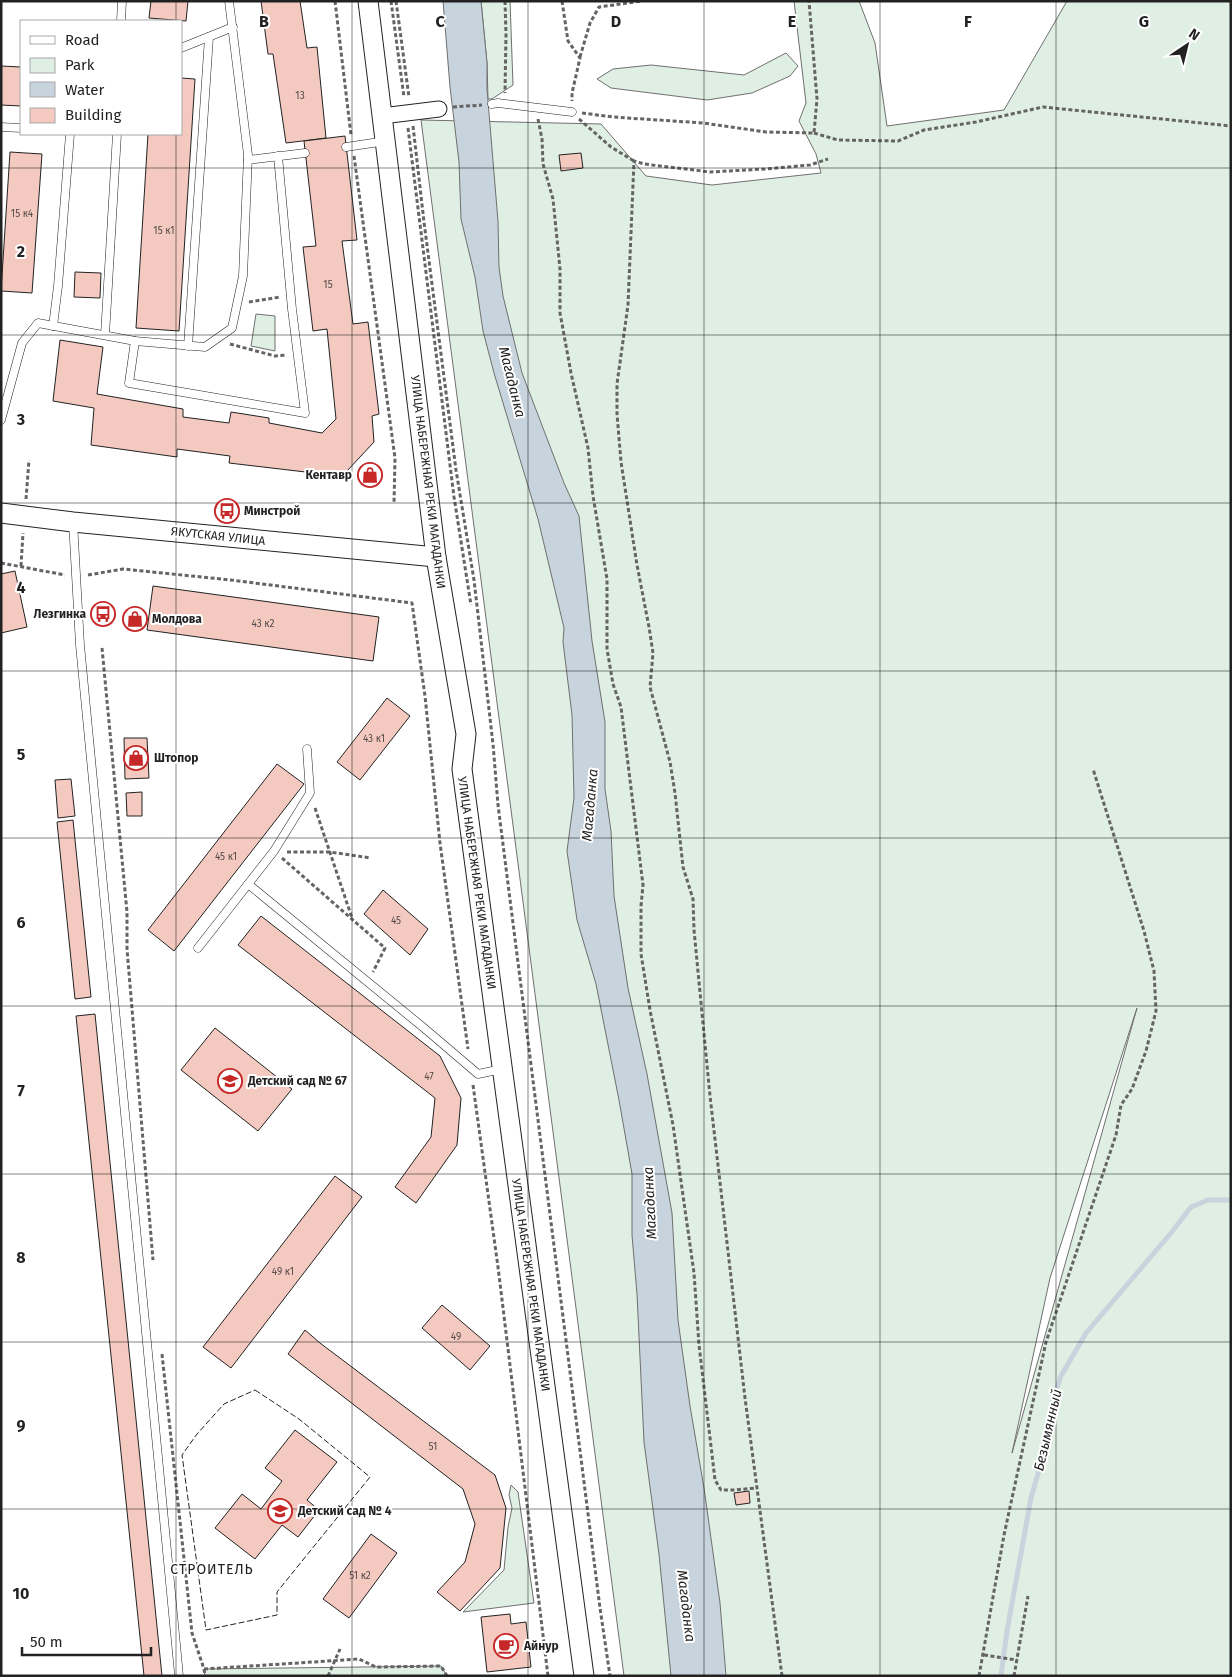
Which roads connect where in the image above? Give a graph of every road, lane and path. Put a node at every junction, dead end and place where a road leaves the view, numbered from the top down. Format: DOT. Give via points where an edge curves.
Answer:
graph roads {
  1 [pos="122,1"];
  2 [pos="229,1"];
  3 [pos="335,1"];
  4 [pos="368,1"];
  5 [pos="391,1"];
  6 [pos="396,1"];
  7 [pos="505,1"];
  8 [pos="562,1"];
  9 [pos="642,1"];
  10 [pos="809,1"];
  11 [pos="120,20"];
  12 [pos="234,26"];
  13 [pos="210,37"];
  14 [pos="182,48"];
  15 [pos="580,58"];
  16 [pos="492,104"];
  17 [pos="506,104"];
  18 [pos="537,108"];
  19 [pos="439,109"];
  20 [pos="572,112"];
  21 [pos="409,113"];
  22 [pos="382,116"];
  23 [pos="1231,126"];
  24 [pos="1,127"];
  25 [pos="20,128"];
  26 [pos="814,134"];
  27 [pos="70,135"];
  28 [pos="117,135"];
  29 [pos="386,141"];
  30 [pos="349,146"];
  31 [pos="305,153"];
  32 [pos="278,156"];
  33 [pos="828,159"];
  34 [pos="248,160"];
  35 [pos="634,161"];
  36 [pos="290,295"];
  37 [pos="237,304"];
  38 [pos="53,326"];
  39 [pos="104,335"];
  40 [pos="218,338"];
  41 [pos="135,341"];
  42 [pos="188,346"];
  43 [pos="297,353"];
  44 [pos="1,420"];
  45 [pos="394,503"];
  46 [pos="1,513"];
  47 [pos="73,522"];
  48 [pos="436,557"];
  49 [pos="1,563"];
  50 [pos="76,577"];
  51 [pos="471,605"];
  52 [pos="102,648"];
  53 [pos="307,749"];
  54 [pos="1093,769"];
  55 [pos="310,793"];
  56 [pos="274,851"];
  57 [pos="330,852"];
  58 [pos="371,858"];
  59 [pos="248,884"];
  60 [pos="352,919"];
  61 [pos="198,948"];
  62 [pos="368,982"];
  63 [pos="471,1069"];
  64 [pos="502,1069"];
  65 [pos="154,1264"];
  66 [pos="162,1351"];
  67 [pos="757,1488"];
  68 [pos="1028,1596"];
  69 [pos="340,1649"];
  70 [pos="984,1655"];
  71 [pos="334,1660"];
  72 [pos="1016,1660"];
  73 [pos="204,1669"];
  74 [pos="584,1675"];
  75 [pos="178,1676"];
  76 [pos="205,1676"];
  77 [pos="328,1676"];
  78 [pos="447,1676"];
  79 [pos="548,1676"];
  80 [pos="610,1676"];
  81 [pos="782,1676"];
  82 [pos="979,1676"];
  83 [pos="1014,1676"];
  1 -- 11 [label="lane"];
  2 -- 12 [label="lane"];
  3 -- 30 [label="path"];
  4 -- 22 [label="street, УЛИЦА НАБЕРЕЖНАЯ РЕКИ МАГАДАНКИ"];
  5 -- 21 [label="path"];
  6 -- 21 [label="path"];
  7 -- 17 [label="path"];
  8 -- 15 [label="path" via="568,41"];
  9 -- 15 [label="path" via="599,7 590,22"];
  10 -- 26 [label="path" via="817,99"];
  12 -- 13 [label="lane"];
  12 -- 34 [label="lane"];
  13 -- 14 [label="lane"];
  13 -- 42 [label="lane"];
  15 -- 20 [label="path" via="572,93"];
  16 -- 17 [label="lane"];
  16 -- 19 [label="path"];
  17 -- 18 [label="lane"];
  18 -- 20 [label="lane"];
  18 -- 67 [label="path" via="543,164 553,199 560,269 560,313 588,448 607,579 607,649 621,707 643,885 641,954 674,1125 694,1273 715,1480 721,1490"];
  19 -- 21 [label="street"];
  20 -- 26 [label="path"];
  20 -- 35 [label="path" via="611,147"];
  21 -- 22 [label="street"];
  21 -- 51 [label="path" via="454,497"];
  21 -- 80 [label="path" via="456,470 474,580 494,744 500,824"];
  22 -- 29 [label="street, УЛИЦА НАБЕРЕЖНАЯ РЕКИ МАГАДАНКИ"];
  23 -- 26 [label="path" via="1043,107 924,130 898,142 838,140"];
  24 -- 25 [label="lane"];
  27 -- 38 [label="lane"];
  28 -- 39 [label="lane"];
  29 -- 30 [label="lane"];
  29 -- 48 [label="street, УЛИЦА НАБЕРЕЖНАЯ РЕКИ МАГАДАНКИ"];
  30 -- 45 [label="path" via="395,458"];
  31 -- 32 [label="lane"];
  32 -- 34 [label="lane"];
  32 -- 36 [label="lane"];
  33 -- 35 [label="path" via="810,165 710,172"];
  34 -- 37 [label="lane" via="243,276"];
  35 -- 67 [label="path" via="630,280 617,384 621,462 653,653 650,687 670,762 683,866 693,900 710,1096"];
  36 -- 37 [label="path"];
  36 -- 43 [label="lane"];
  37 -- 40 [label="lane" via="232,328"];
  38 -- 39 [label="lane"];
  38 -- 44 [label="lane" via="38,323 22,344"];
  39 -- 41 [label="lane"];
  40 -- 42 [label="lane" via="205,347"];
  40 -- 43 [label="path" via="236,347 275,356"];
  41 -- 42 [label="lane"];
  41 -- 43 [label="lane" via="130,383 305,413"];
  46 -- 47 [label="street, ЯКУТСКАЯ УЛИЦА"];
  47 -- 48 [label="street, ЯКУТСКАЯ УЛИЦА"];
  47 -- 50 [label="lane"];
  48 -- 64 [label="street, УЛИЦА НАБЕРЕЖНАЯ РЕКИ МАГАДАНКИ" via="466,734 462,769"];
  49 -- 50 [label="path"];
  50 -- 63 [label="path" via="124,569 412,603"];
  50 -- 75 [label="lane"];
  52 -- 65 [label="path" via="127,912 127,949"];
  53 -- 55 [label="lane"];
  54 -- 70 [label="path" via="1146,939 1154,971 1156,1011 1132,1089 1121,1105 1116,1134 1046,1342 1004,1535"];
  55 -- 56 [label="lane"];
  55 -- 57 [label="path"];
  56 -- 57 [label="path"];
  56 -- 59 [label="lane"];
  56 -- 60 [label="path"];
  57 -- 58 [label="path"];
  57 -- 60 [label="path"];
  59 -- 61 [label="lane"];
  59 -- 62 [label="lane"];
  60 -- 62 [label="path" via="385,948"];
  62 -- 63 [label="lane"];
  63 -- 64 [label="lane" via="478,1074"];
  63 -- 79 [label="path"];
  64 -- 74 [label="street, УЛИЦА НАБЕРЕЖНАЯ РЕКИ МАГАДАНКИ"];
  66 -- 73 [label="path" via="192,1633"];
  67 -- 81 [label="path"];
  68 -- 72 [label="path"];
  69 -- 71 [label="path"];
  70 -- 72 [label="path"];
  70 -- 82 [label="path"];
  71 -- 73 [label="path"];
  71 -- 77 [label="path"];
  71 -- 78 [label="path" via="359,1659 376,1667 441,1666"];
  72 -- 83 [label="path"];
  73 -- 76 [label="path"];
}
